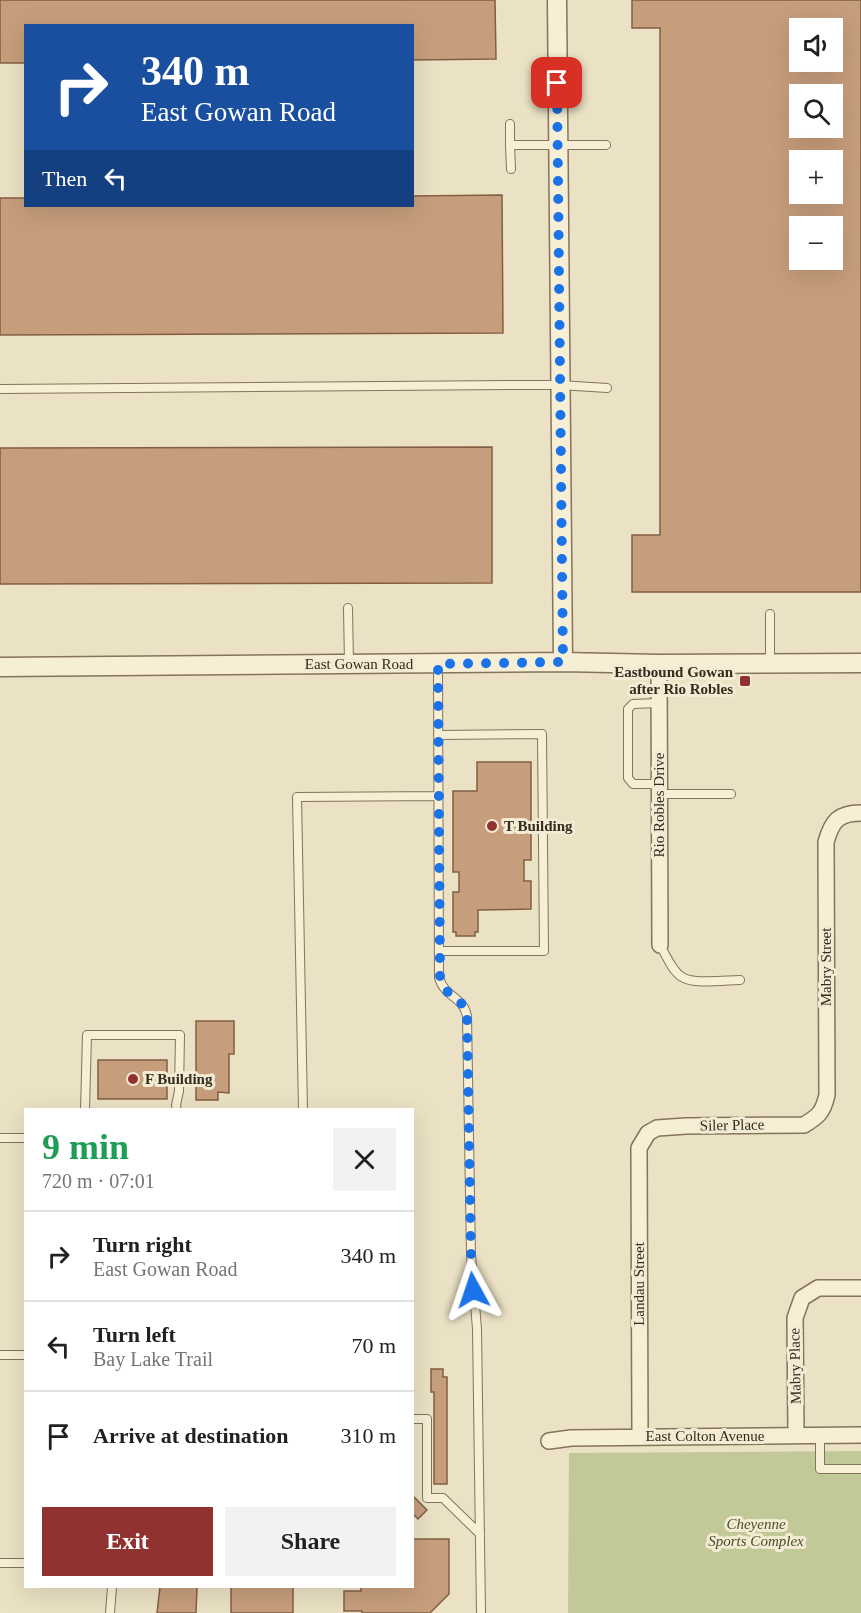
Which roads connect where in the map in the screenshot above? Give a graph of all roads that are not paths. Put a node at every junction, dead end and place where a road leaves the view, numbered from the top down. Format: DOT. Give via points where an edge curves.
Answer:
graph roads {
  1 [pos="557,0"];
  2 [pos="510,124"];
  3 [pos="510,146"];
  4 [pos="558,146"];
  5 [pos="606,146"];
  6 [pos="511,169"];
  7 [pos="560,385"];
  8 [pos="607,387"];
  9 [pos="0,390"];
  10 [pos="348,608"];
  11 [pos="770,614"];
  12 [pos="563,662"];
  13 [pos="770,663"];
  14 [pos="861,663"];
  15 [pos="349,664"];
  16 [pos="438,664"];
  17 [pos="658,664"];
  18 [pos="0,668"];
  19 [pos="659,703"];
  20 [pos="438,735"];
  21 [pos="659,789"];
  22 [pos="731,794"];
  23 [pos="439,796"];
  24 [pos="861,813"];
  25 [pos="660,945"];
  26 [pos="439,951"];
  27 [pos="740,980"];
  28 [pos="85,1108"];
  29 [pos="177,1108"];
  30 [pos="303,1108"];
  31 [pos="816,1118"];
  32 [pos="648,1133"];
  33 [pos="0,1138"];
  34 [pos="24,1138"];
  35 [pos="861,1288"];
  36 [pos="0,1355"];
  37 [pos="24,1355"];
  38 [pos="414,1419"];
  39 [pos="820,1435"];
  40 [pos="861,1435"];
  41 [pos="796,1436"];
  42 [pos="640,1437"];
  43 [pos="549,1441"];
  44 [pos="861,1469"];
  45 [pos="480,1534"];
  46 [pos="0,1563"];
  47 [pos="24,1563"];
  48 [pos="113,1588"];
  49 [pos="110,1613"];
  50 [pos="481,1613"];
  1 -- 4 [label="street"];
  2 -- 3 [label="lane"];
  3 -- 4 [label="lane"];
  3 -- 6 [label="lane"];
  4 -- 5 [label="lane"];
  4 -- 7 [label="street"];
  7 -- 8 [label="lane"];
  7 -- 9 [label="lane"];
  7 -- 12 [label="street"];
  10 -- 15 [label="lane"];
  11 -- 13 [label="lane"];
  12 -- 16 [label="street, East Gowan Road"];
  12 -- 17 [label="street, East Gowan Road"];
  13 -- 14 [label="street, East Gowan Road"];
  13 -- 17 [label="street, East Gowan Road"];
  15 -- 16 [label="street, East Gowan Road"];
  15 -- 18 [label="street, East Gowan Road"];
  16 -- 20 [label="lane"];
  17 -- 19 [label="street, Rio Robles Drive"];
  19 -- 21 [label="street, Rio Robles Drive"];
  19 -- 21 [label="lane" via="633,704 628,709 628,778 633,784"];
  20 -- 23 [label="lane"];
  20 -- 26 [label="lane" via="542,734 544,939 544,951"];
  21 -- 22 [label="lane"];
  21 -- 25 [label="street, Rio Robles Drive"];
  23 -- 26 [label="lane"];
  23 -- 30 [label="lane" via="297,797"];
  24 -- 31 [label="street, Mabry Street" via="838,818 830,827 826,842 827,1095 824,1109"];
  25 -- 27 [label="lane" via="684,979"];
  26 -- 45 [label="lane" via="442,985 462,1003 467,1016"];
  28 -- 29 [label="lane" via="87,1035 180,1035"];
  31 -- 32 [label="street, Siler Place" via="804,1125 686,1126 657,1128"];
  32 -- 42 [label="street, Landau Street" via="639,1148"];
  33 -- 34 [label="lane"];
  35 -- 41 [label="street, Mabry Place" via="818,1288 802,1298 795,1318"];
  36 -- 37 [label="lane"];
  38 -- 45 [label="lane" via="427,1419 427,1498 443,1498"];
  39 -- 40 [label="street, East Colton Avenue"];
  39 -- 41 [label="street, East Colton Avenue"];
  39 -- 44 [label="lane" via="820,1469"];
  41 -- 42 [label="street, East Colton Avenue"];
  42 -- 43 [label="street, East Colton Avenue"];
  45 -- 50 [label="lane"];
  46 -- 47 [label="lane"];
  48 -- 49 [label="lane"];
}
